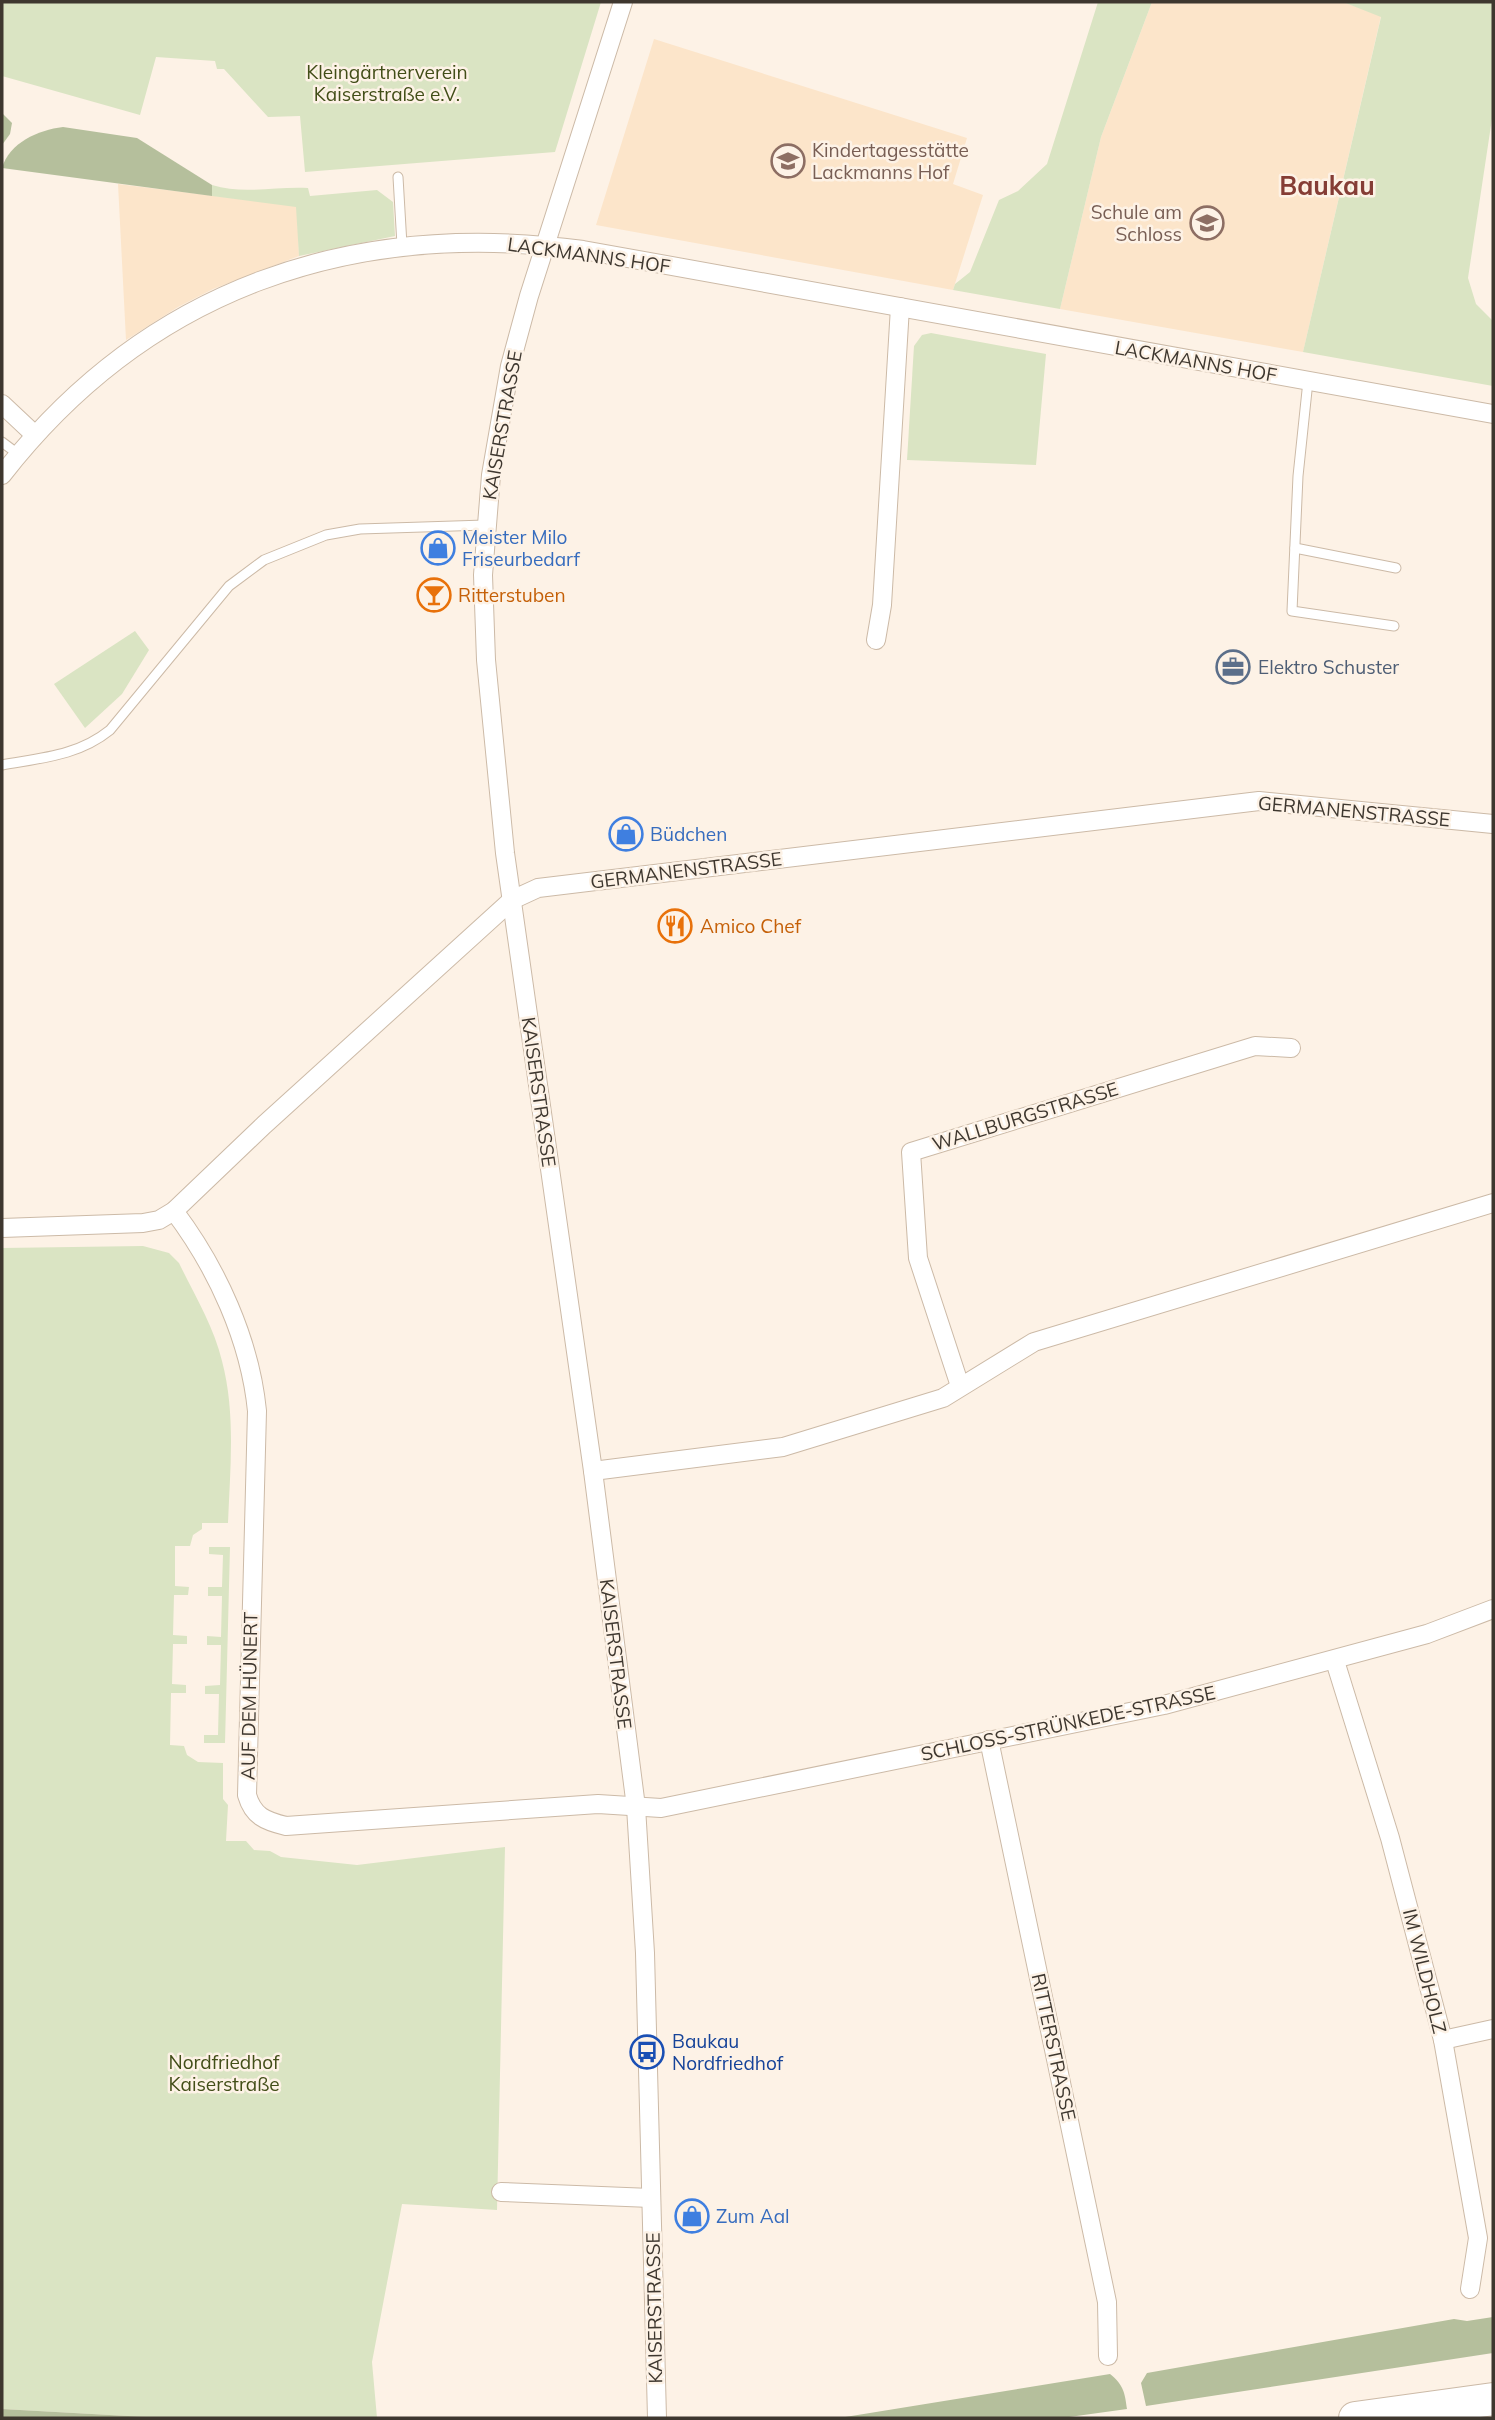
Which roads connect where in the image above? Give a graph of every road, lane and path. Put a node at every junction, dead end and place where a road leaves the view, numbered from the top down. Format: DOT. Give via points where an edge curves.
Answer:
graph roads {
  1 [pos="623,2"];
  2 [pos="398,177"];
  3 [pos="402,245"];
  4 [pos="547,245"];
  5 [pos="900,307"];
  6 [pos="1308,381"];
  7 [pos="2,404"];
  8 [pos="1493,414"];
  9 [pos="35,435"];
  10 [pos="2,442"];
  11 [pos="18,454"];
  12 [pos="2,475"];
  13 [pos="485,525"];
  14 [pos="1295,548"];
  15 [pos="1396,568"];
  16 [pos="1394,626"];
  17 [pos="876,640"];
  18 [pos="2,765"];
  19 [pos="1493,824"];
  20 [pos="512,900"];
  21 [pos="1291,1048"];
  22 [pos="1493,1203"];
  23 [pos="174,1211"];
  24 [pos="2,1228"];
  25 [pos="960,1386"];
  26 [pos="593,1471"];
  27 [pos="1493,1609"];
  28 [pos="1335,1661"];
  29 [pos="989,1740"];
  30 [pos="636,1807"];
  31 [pos="1493,2029"];
  32 [pos="1443,2040"];
  33 [pos="501,2192"];
  34 [pos="651,2198"];
  35 [pos="1470,2289"];
  36 [pos="1108,2356"];
  37 [pos="1493,2399"];
  38 [pos="656,2418"];
  39 [pos="1356,2418"];
  1 -- 4 [label="street, KAISERSTRASSE"];
  2 -- 3 [label="lane"];
  3 -- 4 [label="street, LACKMANNS HOF" via="484,241"];
  3 -- 9 [label="street, LACKMANNS HOF" via="300,266 201,307 114,363"];
  4 -- 5 [label="street, LACKMANNS HOF"];
  4 -- 13 [label="street, KAISERSTRASSE" via="510,366"];
  5 -- 6 [label="street, LACKMANNS HOF"];
  5 -- 17 [label="street"];
  6 -- 8 [label="street, LACKMANNS HOF"];
  6 -- 14 [label="lane"];
  7 -- 9 [label="street"];
  9 -- 11 [label="street, LACKMANNS HOF"];
  10 -- 11 [label="lane"];
  11 -- 12 [label="street, LACKMANNS HOF"];
  13 -- 18 [label="lane" via="360,529 326,535 264,560 229,586 98,740 66,754"];
  13 -- 20 [label="street, KAISERSTRASSE" via="486,660"];
  14 -- 15 [label="lane"];
  14 -- 16 [label="lane" via="1292,611"];
  19 -- 20 [label="street, GERMANENSTRASSE" via="1259,801 538,888"];
  20 -- 23 [label="street, GERMANENSTRASSE"];
  20 -- 26 [label="street, KAISERSTRASSE"];
  21 -- 25 [label="street, WALLBURGSTRASSE" via="1255,1045 911,1152 918,1258"];
  22 -- 25 [label="street" via="1034,1342"];
  23 -- 24 [label="street, GERMANENSTRASSE" via="143,1223"];
  23 -- 30 [label="street, AUF DEM HÜNERT" via="192,1235 239,1330 254,1385 247,1795 257,1816 285,1826 598,1804"];
  25 -- 26 [label="street" via="943,1398 783,1447"];
  26 -- 30 [label="street, KAISERSTRASSE"];
  27 -- 28 [label="street, SCHLOSS-STRÜNKEDE-STRASSE"];
  28 -- 29 [label="street, SCHLOSS-STRÜNKEDE-STRASSE" via="1164,1705"];
  28 -- 32 [label="street, IM WILDHOLZ" via="1390,1839"];
  29 -- 30 [label="street, SCHLOSS-STRÜNKEDE-STRASSE" via="661,1808"];
  29 -- 36 [label="street, RITTERSTRASSE" via="1107,2302"];
  30 -- 34 [label="street, KAISERSTRASSE"];
  31 -- 32 [label="street"];
  32 -- 35 [label="street, IM WILDHOLZ" via="1479,2238"];
  33 -- 34 [label="street"];
  34 -- 38 [label="street, KAISERSTRASSE"];
  37 -- 39 [label="highway"];
}
